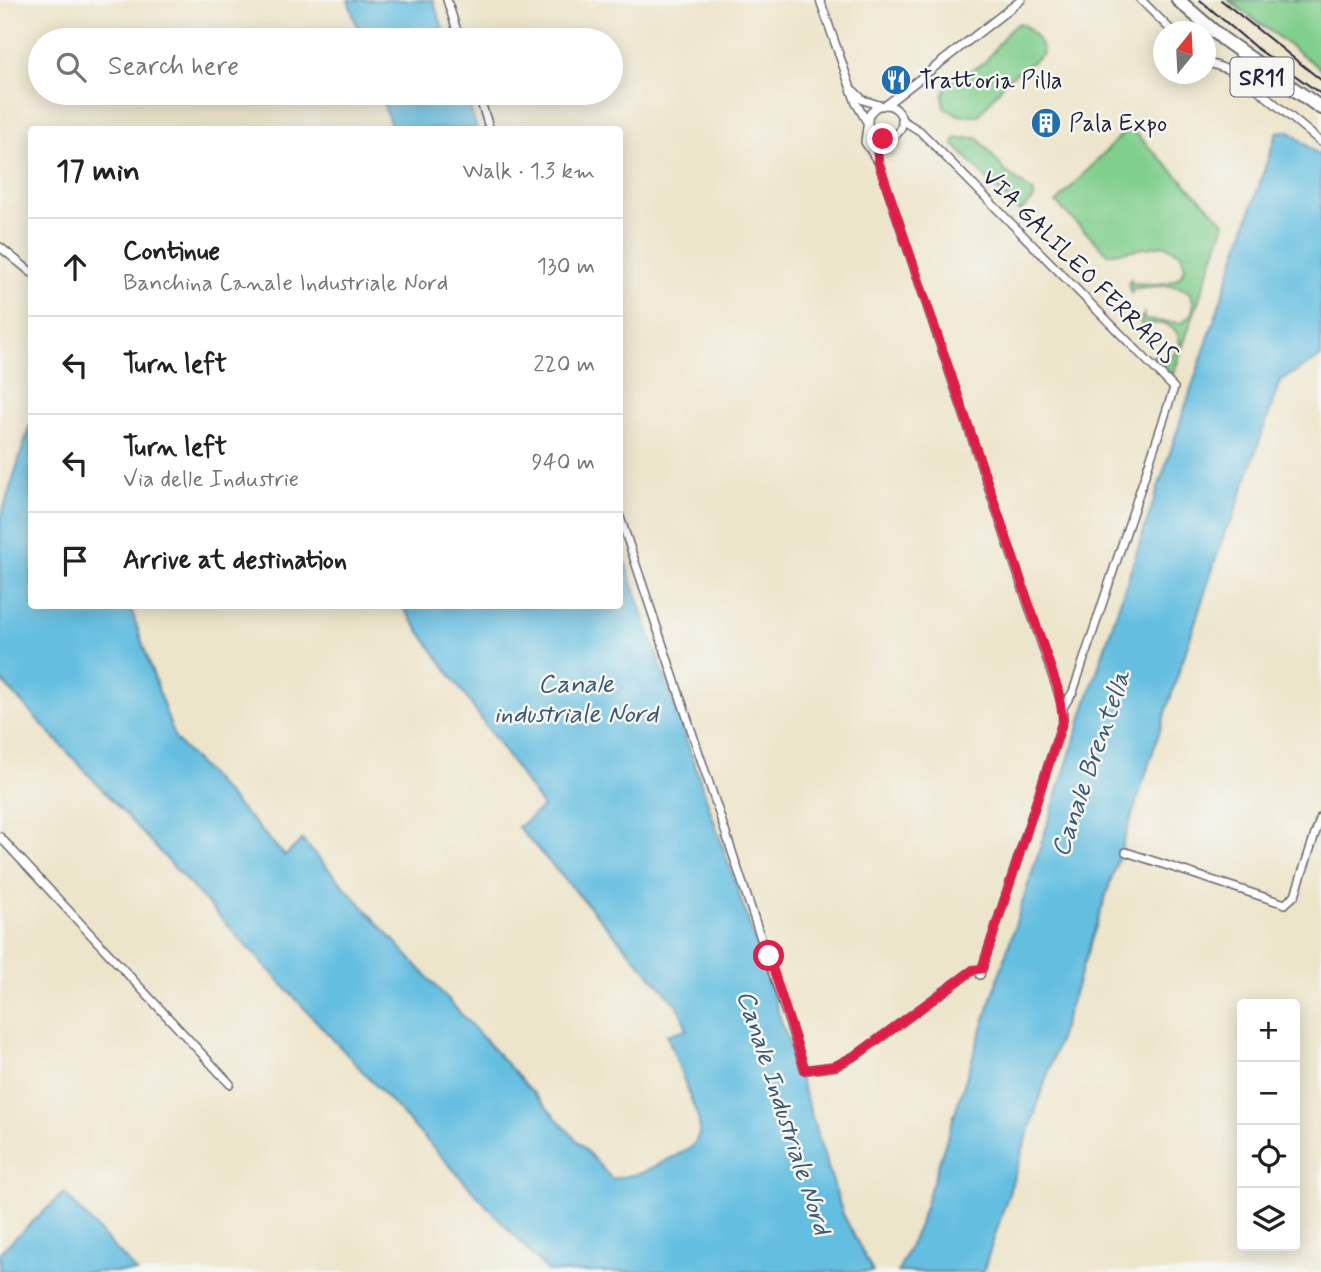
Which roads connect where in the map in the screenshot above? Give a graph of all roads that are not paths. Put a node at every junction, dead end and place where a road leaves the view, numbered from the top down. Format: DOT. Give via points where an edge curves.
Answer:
graph roads {
  1 [pos="447,0"];
  2 [pos="820,0"];
  3 [pos="1021,0"];
  4 [pos="1141,0"];
  5 [pos="1167,0"];
  6 [pos="1178,0"];
  7 [pos="1162,21"];
  8 [pos="1191,21"];
  9 [pos="456,28"];
  10 [pos="1216,42"];
  11 [pos="1216,65"];
  12 [pos="849,85"];
  13 [pos="908,91"];
  14 [pos="482,105"];
  15 [pos="884,106"];
  16 [pos="1321,108"];
  17 [pos="902,117"];
  18 [pos="1321,117"];
  19 [pos="868,125"];
  20 [pos="489,126"];
  21 [pos="898,131"];
  22 [pos="883,139"];
  23 [pos="927,141"];
  24 [pos="1321,142"];
  25 [pos="878,161"];
  26 [pos="0,247"];
  27 [pos="28,270"];
  28 [pos="623,526"];
  29 [pos="1063,707"];
  30 [pos="1321,816"];
  31 [pos="0,837"];
  32 [pos="1125,852"];
  33 [pos="230,1084"];
  1 -- 9 [label="street"];
  2 -- 12 [label="street"];
  3 -- 13 [label="street"];
  4 -- 7 [label="street"];
  5 -- 8 [label="highway, SR11"];
  6 -- 16 [label="highway, SR11" via="1223,39"];
  10 -- 18 [label="highway, SR11"];
  11 -- 24 [label="street" via="1238,73"];
  12 -- 15 [label="street" via="859,97"];
  12 -- 19 [label="street"];
  13 -- 15 [label="street"];
  13 -- 17 [label="street"];
  14 -- 20 [label="street"];
  15 -- 17 [label="street" via="895,108"];
  15 -- 19 [label="street"];
  17 -- 21 [label="street"];
  17 -- 23 [label="street, VIA GALILEO FERRARIS"];
  19 -- 22 [label="street" via="874,136"];
  19 -- 25 [label="street" via="864,142"];
  21 -- 22 [label="street"];
  21 -- 23 [label="street, VIA GALILEO FERRARIS" via="913,130"];
  22 -- 25 [label="street"];
  23 -- 29 [label="street, VIA GALILEO FERRARIS" via="1174,388 1073,692"];
  25 -- 29 [label="street"];
  26 -- 27 [label="street"];
  28 -- 29 [label="street" via="805,1070 847,1060 973,970 981,972 1063,720"];
  30 -- 32 [label="street" via="1295,895 1285,904"];
  31 -- 33 [label="street"];
}
